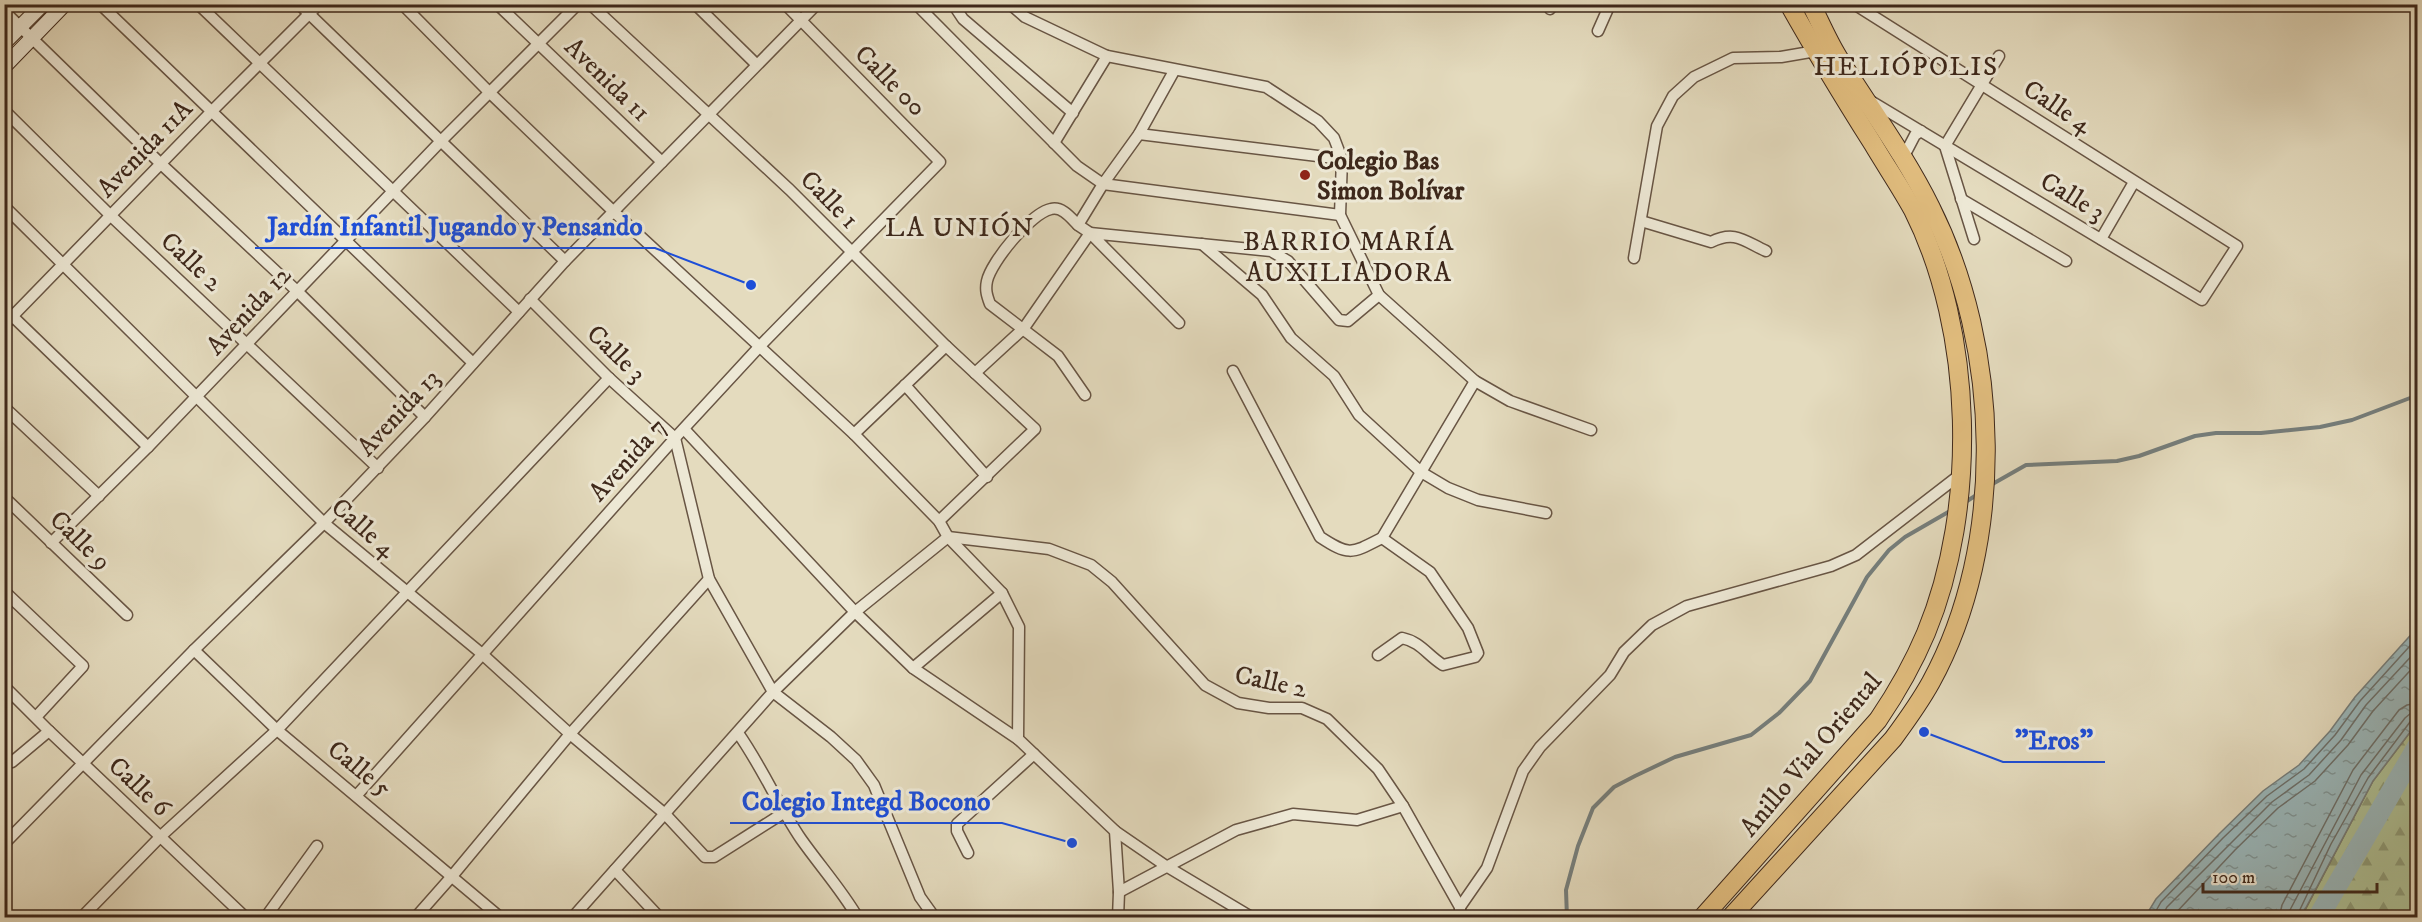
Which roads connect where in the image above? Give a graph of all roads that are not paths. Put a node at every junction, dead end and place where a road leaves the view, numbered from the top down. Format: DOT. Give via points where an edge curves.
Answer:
graph roads {
  1 [pos="43,4"];
  2 [pos="65,4"];
  3 [pos="100,4"];
  4 [pos="198,4"];
  5 [pos="299,4"];
  6 [pos="319,4"];
  7 [pos="402,4"];
  8 [pos="497,4"];
  9 [pos="578,4"];
  10 [pos="590,4"];
  11 [pos="695,4"];
  12 [pos="785,4"];
  13 [pos="817,4"];
  14 [pos="916,4"];
  15 [pos="953,4"];
  16 [pos="1010,4"];
  17 [pos="1610,4"];
  18 [pos="1789,4"];
  19 [pos="1854,4"];
  20 [pos="1815,6"];
  21 [pos="4,11"];
  22 [pos="309,14"];
  23 [pos="801,21"];
  24 [pos="21,26"];
  25 [pos="1598,31"];
  26 [pos="32,38"];
  27 [pos="4,43"];
  28 [pos="539,43"];
  29 [pos="1816,51"];
  30 [pos="1107,56"];
  31 [pos="1999,56"];
  32 [pos="261,63"];
  33 [pos="756,64"];
  34 [pos="4,67"];
  35 [pos="1174,71"];
  36 [pos="1982,84"];
  37 [pos="489,93"];
  38 [pos="1865,98"];
  39 [pos="4,110"];
  40 [pos="212,111"];
  41 [pos="1073,113"];
  42 [pos="709,114"];
  43 [pos="1921,131"];
  44 [pos="1139,134"];
  45 [pos="441,141"];
  46 [pos="1054,143"];
  47 [pos="1945,146"];
  48 [pos="1903,158"];
  49 [pos="1342,159"];
  50 [pos="662,162"];
  51 [pos="940,162"];
  52 [pos="160,163"];
  53 [pos="2134,182"];
  54 [pos="1103,184"];
  55 [pos="392,192"];
  56 [pos="1961,199"];
  57 [pos="4,206"];
  58 [pos="614,212"];
  59 [pos="110,215"];
  60 [pos="1341,215"];
  61 [pos="1641,221"];
  62 [pos="1078,225"];
  63 [pos="1090,233"];
  64 [pos="1974,239"];
  65 [pos="2101,239"];
  66 [pos="345,242"];
  67 [pos="1202,244"];
  68 [pos="1766,251"];
  69 [pos="851,252"];
  70 [pos="1634,258"];
  71 [pos="565,261"];
  72 [pos="2066,261"];
  73 [pos="62,265"];
  74 [pos="297,291"];
  75 [pos="1379,295"];
  76 [pos="530,299"];
  77 [pos="2202,300"];
  78 [pos="9,312"];
  79 [pos="519,312"];
  80 [pos="1179,323"];
  81 [pos="4,325"];
  82 [pos="1024,328"];
  83 [pos="248,344"];
  84 [pos="760,346"];
  85 [pos="946,346"];
  86 [pos="473,363"];
  87 [pos="1233,371"];
  88 [pos="975,373"];
  89 [pos="609,378"];
  90 [pos="1475,381"];
  91 [pos="905,385"];
  92 [pos="1085,395"];
  93 [pos="197,397"];
  94 [pos="4,407"];
  95 [pos="425,417"];
  96 [pos="684,429"];
  97 [pos="1591,430"];
  98 [pos="854,434"];
  99 [pos="675,438"];
  100 [pos="148,447"];
  101 [pos="378,468"];
  102 [pos="1420,472"];
  103 [pos="1962,473"];
  104 [pos="987,477"];
  105 [pos="99,496"];
  106 [pos="5,498"];
  107 [pos="1546,513"];
  108 [pos="939,521"];
  109 [pos="324,524"];
  110 [pos="948,537"];
  111 [pos="1382,538"];
  112 [pos="51,543"];
  113 [pos="709,579"];
  114 [pos="4,591"];
  115 [pos="1002,593"];
  116 [pos="407,594"];
  117 [pos="855,612"];
  118 [pos="127,615"];
  119 [pos="194,650"];
  120 [pos="481,653"];
  121 [pos="1378,655"];
  122 [pos="913,668"];
  123 [pos="4,686"];
  124 [pos="773,692"];
  125 [pos="36,717"];
  126 [pos="277,730"];
  127 [pos="49,731"];
  128 [pos="738,733"];
  129 [pos="570,734"];
  130 [pos="1018,739"];
  131 [pos="1034,754"];
  132 [pos="4,763"];
  133 [pos="83,764"];
  134 [pos="357,795"];
  135 [pos="1403,806"];
  136 [pos="785,812"];
  137 [pos="665,814"];
  138 [pos="1115,831"];
  139 [pos="161,836"];
  140 [pos="4,844"];
  141 [pos="317,846"];
  142 [pos="968,853"];
  143 [pos="1166,866"];
  144 [pos="615,870"];
  145 [pos="453,875"];
  146 [pos="1119,892"];
  147 [pos="1460,912"];
  148 [pos="1241,914"];
  149 [pos="81,918"];
  150 [pos="246,918"];
  151 [pos="265,918"];
  152 [pos="415,918"];
  153 [pos="501,918"];
  154 [pos="572,918"];
  155 [pos="660,918"];
  156 [pos="858,918"];
  157 [pos="935,918"];
  158 [pos="1118,918"];
  159 [pos="1253,918"];
  160 [pos="1701,918"];
  161 [pos="1730,918"];
  1 -- 24 [label="street"];
  2 -- 26 [label="street"];
  3 -- 40 [label="street"];
  4 -- 32 [label="street"];
  5 -- 22 [label="street"];
  6 -- 22 [label="street, Avenida 11A"];
  7 -- 37 [label="street"];
  8 -- 28 [label="street, Avenida 11"];
  9 -- 28 [label="street, Avenida 12"];
  10 -- 42 [label="street, Calle 1"];
  11 -- 33 [label="street"];
  12 -- 23 [label="street, Calle 00"];
  13 -- 23 [label="street, Avenida 13"];
  14 -- 46 [label="street"];
  15 -- 41 [label="street" via="963,19"];
  16 -- 30 [label="street" via="1025,17"];
  17 -- 25 [label="street"];
  18 -- 29 [label="highway, Anillo Vial Oriental"];
  19 -- 36 [label="street, Calle 4"];
  20 -- 38 [label="highway, Anillo Vial Oriental" via="1837,55"];
  21 -- 24 [label="street"];
  22 -- 32 [label="street, Avenida 11A"];
  22 -- 45 [label="street"];
  23 -- 33 [label="street, Avenida 13"];
  23 -- 51 [label="street, Calle 00"];
  24 -- 26 [label="street"];
  24 -- 27 [label="street"];
  26 -- 34 [label="street"];
  26 -- 52 [label="street"];
  28 -- 37 [label="street, Avenida 12"];
  28 -- 50 [label="street, Avenida 11"];
  29 -- 61 [label="street" via="1781,57 1733,58 1694,77 1673,96 1657,126"];
  29 -- 103 [label="highway, Anillo Vial Oriental" via="1913,211 1933,261 1958,352"];
  30 -- 35 [label="street"];
  30 -- 41 [label="street"];
  31 -- 36 [label="street"];
  32 -- 40 [label="street, Avenida 11A"];
  32 -- 55 [label="street"];
  33 -- 42 [label="street, Avenida 13"];
  35 -- 44 [label="street"];
  35 -- 49 [label="street" via="1266,87 1318,121 1334,138"];
  36 -- 47 [label="street"];
  36 -- 53 [label="street, Calle 4"];
  37 -- 45 [label="street, Avenida 12"];
  37 -- 58 [label="street"];
  38 -- 43 [label="street, Calle 3"];
  38 -- 48 [label="highway, Anillo Vial Oriental"];
  39 -- 59 [label="street, Calle 2"];
  40 -- 52 [label="street, Avenida 11A"];
  40 -- 66 [label="street"];
  41 -- 46 [label="street"];
  42 -- 50 [label="street, Avenida 13"];
  42 -- 69 [label="street, Calle 1"];
  43 -- 47 [label="street, Calle 3"];
  43 -- 48 [label="street"];
  44 -- 49 [label="street"];
  44 -- 54 [label="street"];
  45 -- 55 [label="street, Avenida 12"];
  45 -- 71 [label="street"];
  46 -- 54 [label="street"];
  47 -- 56 [label="street"];
  47 -- 65 [label="street, Calle 3"];
  48 -- 161 [label="highway, Anillo Vial Oriental" via="1932,208 1953,260 1979,361 1985,474 1983,519 1968,589 1936,672 1915,709 1893,739"];
  49 -- 60 [label="street"];
  50 -- 58 [label="street, Avenida 13"];
  51 -- 69 [label="street, Avenida 7"];
  52 -- 59 [label="street, Avenida 11A"];
  52 -- 74 [label="street"];
  53 -- 65 [label="street"];
  53 -- 77 [label="street, Calle 4" via="2237,246"];
  54 -- 60 [label="street"];
  54 -- 62 [label="street"];
  55 -- 66 [label="street, Avenida 12"];
  55 -- 79 [label="street"];
  56 -- 64 [label="street"];
  56 -- 72 [label="street"];
  57 -- 73 [label="street, Calle 4"];
  58 -- 71 [label="street, Avenida 13"];
  58 -- 84 [label="street"];
  59 -- 73 [label="street, Avenida 11A"];
  59 -- 83 [label="street, Calle 2"];
  60 -- 75 [label="street"];
  61 -- 68 [label="street" via="1712,242 1733,235"];
  61 -- 70 [label="street"];
  62 -- 63 [label="street"];
  62 -- 82 [label="street" via="1062,210 1051,208 1030,220 1004,251 987,280 990,304"];
  63 -- 67 [label="street"];
  63 -- 80 [label="street"];
  63 -- 82 [label="street"];
  65 -- 77 [label="street, Calle 3"];
  66 -- 74 [label="street, Avenida 12"];
  66 -- 86 [label="street"];
  67 -- 75 [label="street" via="1271,251 1288,261 1339,320 1348,321"];
  67 -- 102 [label="street" via="1262,295 1291,338 1334,376 1359,415"];
  69 -- 84 [label="street, Avenida 7"];
  69 -- 85 [label="street, Calle 1"];
  71 -- 76 [label="street, Avenida 13"];
  73 -- 78 [label="street, Avenida 11A"];
  73 -- 93 [label="street, Calle 4"];
  74 -- 83 [label="street, Avenida 12"];
  74 -- 95 [label="street"];
  75 -- 90 [label="street"];
  76 -- 79 [label="street, Avenida 13"];
  76 -- 89 [label="street, Calle 3"];
  78 -- 81 [label="street, Avenida 11A"];
  78 -- 100 [label="street"];
  79 -- 86 [label="street, Avenida 13"];
  82 -- 88 [label="street"];
  82 -- 92 [label="street" via="1058,357"];
  83 -- 93 [label="street, Avenida 12"];
  83 -- 101 [label="street, Calle 2"];
  84 -- 96 [label="street, Avenida 7"];
  84 -- 98 [label="street"];
  85 -- 88 [label="street, Calle 1"];
  85 -- 91 [label="street"];
  86 -- 95 [label="street, Avenida 13"];
  87 -- 111 [label="street" via="1320,537 1341,551 1360,549"];
  88 -- 104 [label="street, Calle 1" via="1035,429"];
  89 -- 99 [label="street, Calle 3"];
  89 -- 116 [label="street"];
  90 -- 97 [label="street" via="1510,401"];
  90 -- 102 [label="street"];
  91 -- 98 [label="street"];
  91 -- 104 [label="street"];
  93 -- 100 [label="street, Avenida 12"];
  93 -- 109 [label="street, Calle 4"];
  94 -- 105 [label="street"];
  95 -- 101 [label="street, Avenida 13"];
  96 -- 99 [label="street, Avenida 7"];
  96 -- 117 [label="street"];
  98 -- 108 [label="street"];
  99 -- 113 [label="street"];
  99 -- 120 [label="street, Avenida 7"];
  100 -- 105 [label="street, Avenida 12"];
  101 -- 109 [label="street, Avenida 13"];
  102 -- 107 [label="street" via="1478,500"];
  102 -- 111 [label="street"];
  103 -- 147 [label="street" via="1856,555 1831,566 1687,606 1652,625 1540,747 1523,771 1487,868"];
  103 -- 160 [label="highway, Anillo Vial Oriental" via="1952,544 1927,631 1914,661 1878,720"];
  104 -- 108 [label="street"];
  105 -- 112 [label="street, Avenida 12"];
  106 -- 112 [label="street, Calle 9"];
  108 -- 110 [label="street"];
  109 -- 116 [label="street, Calle 4"];
  109 -- 119 [label="street, Avenida 13"];
  110 -- 115 [label="street"];
  110 -- 117 [label="street"];
  110 -- 135 [label="street, Calle 2" via="1048,549 1091,564 1112,582 1204,685 1238,703 1302,708 1327,719 1378,769"];
  111 -- 121 [label="street" via="1430,572 1463,620 1478,653 1443,665 1428,656 1419,643 1402,638"];
  112 -- 118 [label="street, Calle 9"];
  113 -- 124 [label="street"];
  113 -- 129 [label="street"];
  114 -- 125 [label="street" via="83,666"];
  115 -- 122 [label="street"];
  115 -- 130 [label="street" via="1019,627"];
  116 -- 120 [label="street, Calle 4"];
  116 -- 126 [label="street"];
  117 -- 122 [label="street"];
  117 -- 124 [label="street"];
  119 -- 126 [label="street, Calle 5"];
  119 -- 133 [label="street, Avenida 13"];
  120 -- 129 [label="street, Calle 4"];
  120 -- 134 [label="street, Avenida 7"];
  122 -- 130 [label="street"];
  123 -- 125 [label="street, Calle 6"];
  124 -- 128 [label="street"];
  124 -- 157 [label="street" via="856,760 874,785 920,897"];
  125 -- 127 [label="street, Calle 6"];
  126 -- 134 [label="street, Calle 5"];
  126 -- 139 [label="street"];
  127 -- 132 [label="street" via="12,762"];
  127 -- 133 [label="street, Calle 6"];
  128 -- 136 [label="street"];
  128 -- 137 [label="street"];
  129 -- 137 [label="street, Calle 4"];
  129 -- 145 [label="street"];
  130 -- 131 [label="street"];
  131 -- 138 [label="street"];
  131 -- 142 [label="street" via="957,824"];
  133 -- 139 [label="street, Calle 6"];
  133 -- 140 [label="street, Avenida 13"];
  134 -- 145 [label="street, Calle 5"];
  135 -- 143 [label="street" via="1357,820 1293,814 1236,831"];
  135 -- 147 [label="street, Calle 2"];
  136 -- 137 [label="street, Calle 4" via="714,857 705,857"];
  136 -- 156 [label="street"];
  137 -- 144 [label="street"];
  138 -- 143 [label="street"];
  138 -- 146 [label="street"];
  139 -- 149 [label="street"];
  139 -- 150 [label="street, Calle 6"];
  141 -- 151 [label="street"];
  143 -- 146 [label="street"];
  143 -- 148 [label="street"];
  144 -- 154 [label="street"];
  144 -- 155 [label="street"];
  145 -- 152 [label="street"];
  145 -- 153 [label="street, Calle 5"];
  146 -- 158 [label="street"];
  148 -- 159 [label="street"];
}
